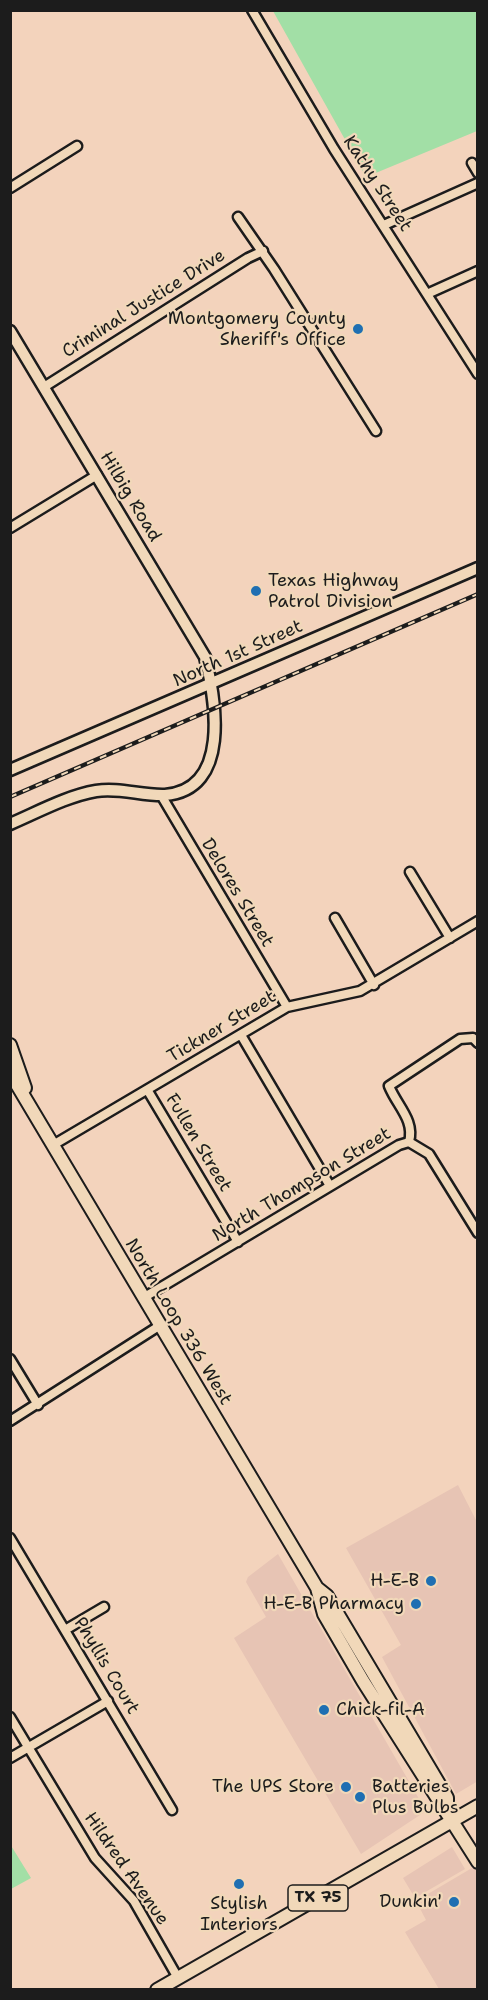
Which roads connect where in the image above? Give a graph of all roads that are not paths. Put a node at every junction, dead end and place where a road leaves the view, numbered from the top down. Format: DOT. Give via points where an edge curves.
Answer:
graph roads {
  1 [pos="252,10"];
  2 [pos="77,146"];
  3 [pos="471,163"];
  4 [pos="477,173"];
  5 [pos="477,183"];
  6 [pos="10,188"];
  7 [pos="238,217"];
  8 [pos="384,225"];
  9 [pos="263,251"];
  10 [pos="477,271"];
  11 [pos="427,294"];
  12 [pos="10,331"];
  13 [pos="474,362"];
  14 [pos="477,374"];
  15 [pos="44,387"];
  16 [pos="376,431"];
  17 [pos="97,475"];
  18 [pos="10,528"];
  19 [pos="477,568"];
  20 [pos="212,684"];
  21 [pos="10,770"];
  22 [pos="161,795"];
  23 [pos="10,824"];
  24 [pos="410,872"];
  25 [pos="335,918"];
  26 [pos="477,921"];
  27 [pos="450,938"];
  28 [pos="374,985"];
  29 [pos="287,1007"];
  30 [pos="241,1035"];
  31 [pos="477,1043"];
  32 [pos="10,1044"];
  33 [pos="10,1073"];
  34 [pos="10,1089"];
  35 [pos="148,1091"];
  36 [pos="32,1109"];
  37 [pos="409,1142"];
  38 [pos="53,1145"];
  39 [pos="330,1186"];
  40 [pos="477,1233"];
  41 [pos="238,1242"];
  42 [pos="143,1298"];
  43 [pos="159,1326"];
  44 [pos="10,1359"];
  45 [pos="38,1405"];
  46 [pos="10,1421"];
  47 [pos="10,1538"];
  48 [pos="317,1588"];
  49 [pos="104,1607"];
  50 [pos="65,1630"];
  51 [pos="336,1635"];
  52 [pos="372,1670"];
  53 [pos="363,1681"];
  54 [pos="388,1698"];
  55 [pos="108,1701"];
  56 [pos="10,1717"];
  57 [pos="28,1747"];
  58 [pos="10,1758"];
  59 [pos="477,1806"];
  60 [pos="172,1810"];
  61 [pos="450,1815"];
  62 [pos="477,1862"];
  63 [pos="178,1978"];
  64 [pos="157,1989"];
  1 -- 8 [label="street, Kathy Street"];
  2 -- 6 [label="street"];
  3 -- 4 [label="street"];
  5 -- 8 [label="street"];
  7 -- 9 [label="street"];
  8 -- 11 [label="street, Kathy Street"];
  9 -- 15 [label="street, Criminal Justice Drive"];
  9 -- 16 [label="street"];
  10 -- 11 [label="street"];
  11 -- 13 [label="street, Kathy Street"];
  12 -- 15 [label="street, Hilbig Road"];
  13 -- 14 [label="street, Kathy Street"];
  15 -- 17 [label="street, Hilbig Road"];
  17 -- 18 [label="street"];
  17 -- 20 [label="street, Hilbig Road" via="205,657"];
  19 -- 20 [label="street, North 1st Street"];
  20 -- 21 [label="street, North 1st Street"];
  20 -- 22 [label="street, Hilbig Road" via="214,739 207,770 190,788"];
  22 -- 23 [label="street, Hilbig Road" via="110,790 83,793"];
  22 -- 29 [label="street, Delores Street"];
  24 -- 27 [label="street"];
  25 -- 28 [label="street"];
  26 -- 27 [label="street, Tickner Street"];
  27 -- 28 [label="street, Tickner Street"];
  28 -- 29 [label="street, Tickner Street"];
  29 -- 30 [label="street, Tickner Street"];
  30 -- 35 [label="street, Tickner Street"];
  30 -- 39 [label="street"];
  31 -- 37 [label="street" via="473,1038 460,1039 389,1086 410,1122"];
  32 -- 36 [label="main road"];
  33 -- 36 [label="main road, North Loop 336 West"];
  34 -- 36 [label="main road"];
  35 -- 38 [label="street, Tickner Street"];
  35 -- 41 [label="street, Fullen Street"];
  36 -- 38 [label="main road, North Loop 336 West"];
  37 -- 39 [label="street, North Thompson Street"];
  37 -- 40 [label="street, North Thompson Street" via="429,1154"];
  38 -- 42 [label="main road, North Loop 336 West"];
  39 -- 41 [label="street, North Thompson Street"];
  41 -- 42 [label="street, North Thompson Street"];
  42 -- 43 [label="main road, North Loop 336 West"];
  43 -- 45 [label="street"];
  43 -- 48 [label="main road, North Loop 336 West"];
  44 -- 45 [label="street"];
  45 -- 46 [label="street"];
  47 -- 50 [label="street, Phyllis Court"];
  48 -- 51 [label="main road, North Loop 336 West" via="324,1614"];
  48 -- 52 [label="main road, North Loop 336 West" via="327,1596"];
  49 -- 50 [label="street"];
  50 -- 55 [label="street, Phyllis Court"];
  51 -- 52 [label="main road" via="346,1640 363,1670"];
  51 -- 53 [label="main road, North Loop 336 West"];
  52 -- 54 [label="main road, North Loop 336 West"];
  53 -- 54 [label="main road"];
  53 -- 61 [label="main road, North Loop 336 West" via="439,1804"];
  54 -- 61 [label="main road, North Loop 336 West" via="447,1798"];
  55 -- 57 [label="street"];
  55 -- 60 [label="street, Phyllis Court"];
  56 -- 57 [label="street, Hildred Avenue"];
  57 -- 58 [label="street"];
  57 -- 63 [label="street, Hildred Avenue" via="94,1858 134,1901"];
  59 -- 61 [label="main road, TX 75"];
  61 -- 62 [label="main road, North Loop 336 West"];
  61 -- 63 [label="main road, TX 75"];
  63 -- 64 [label="main road, TX 75"];
}
